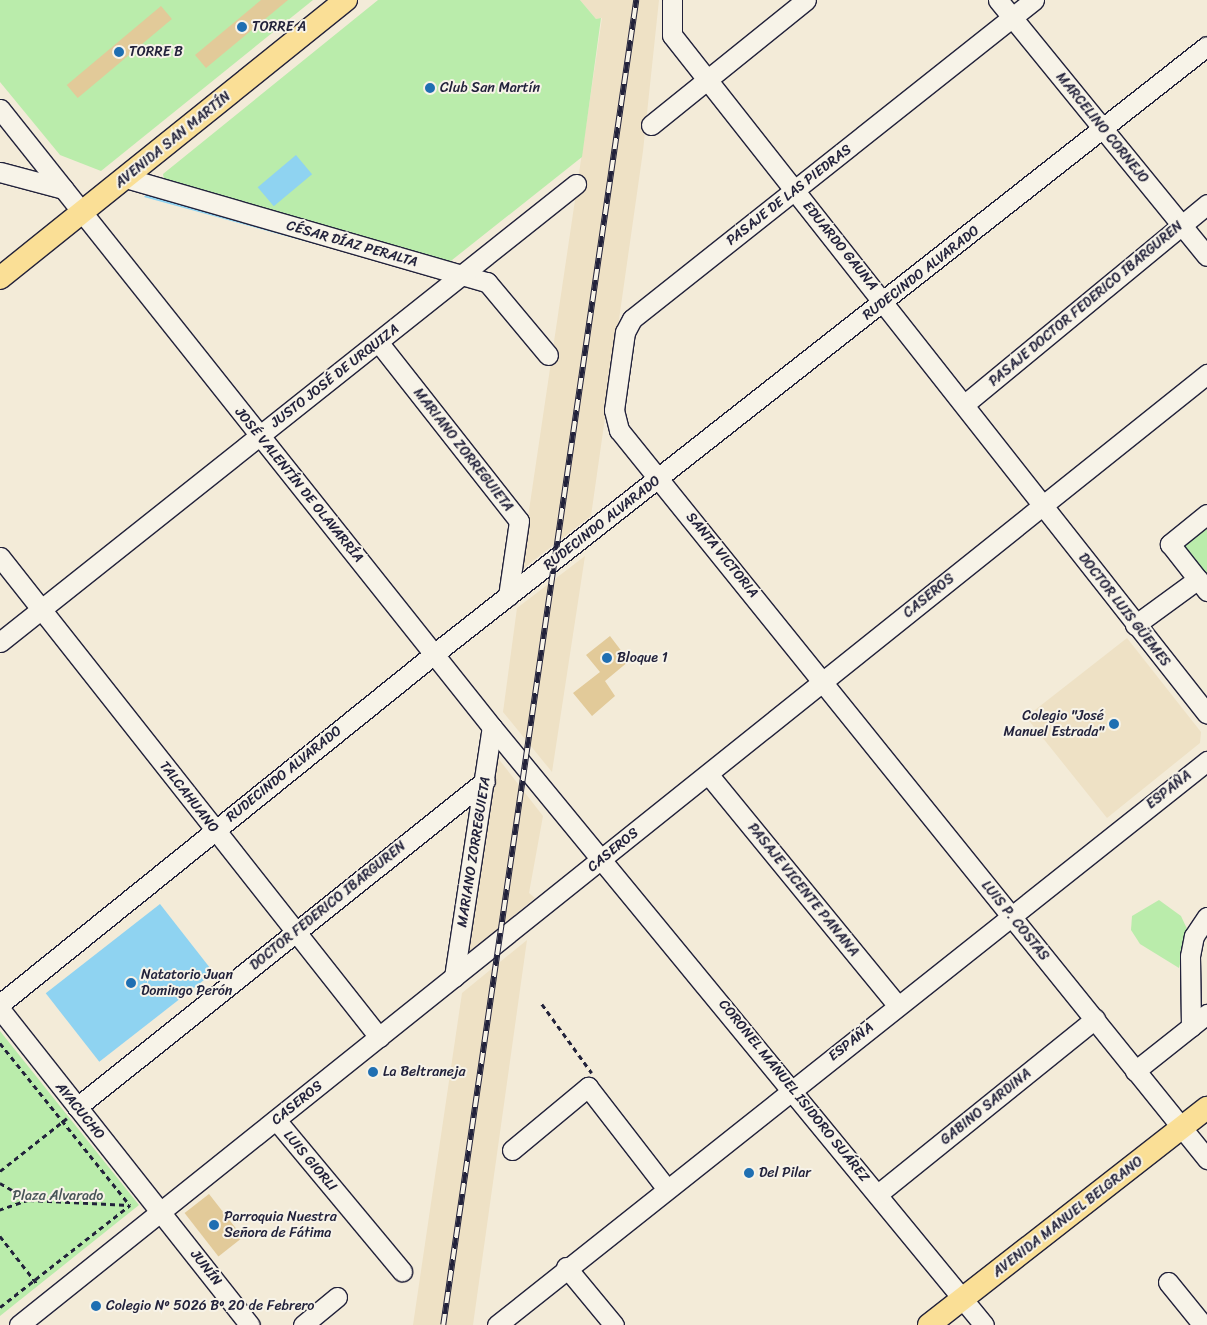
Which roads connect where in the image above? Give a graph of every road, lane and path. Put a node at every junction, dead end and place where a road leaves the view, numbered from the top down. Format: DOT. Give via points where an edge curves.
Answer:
graph roads {
  1 [pos="346,0"];
  2 [pos="672,0"];
  3 [pos="806,0"];
  4 [pos="998,0"];
  5 [pos="1034,0"];
  6 [pos="1012,17"];
  7 [pos="1207,46"];
  8 [pos="706,80"];
  9 [pos="0,109"];
  10 [pos="651,124"];
  11 [pos="1103,129"];
  12 [pos="0,172"];
  13 [pos="126,178"];
  14 [pos="576,184"];
  15 [pos="64,189"];
  16 [pos="796,190"];
  17 [pos="1207,204"];
  18 [pos="83,211"];
  19 [pos="1181,225"];
  20 [pos="1207,256"];
  21 [pos="462,276"];
  22 [pos="0,278"];
  23 [pos="885,302"];
  24 [pos="379,343"];
  25 [pos="548,355"];
  26 [pos="1207,374"];
  27 [pos="966,403"];
  28 [pos="619,430"];
  29 [pos="259,436"];
  30 [pos="659,479"];
  31 [pos="1042,505"];
  32 [pos="1207,514"];
  33 [pos="0,557"];
  34 [pos="1202,585"];
  35 [pos="508,596"];
  36 [pos="42,608"];
  37 [pos="1135,625"];
  38 [pos="0,642"];
  39 [pos="434,654"];
  40 [pos="824,681"];
  41 [pos="1207,714"];
  42 [pos="492,727"];
  43 [pos="1207,761"];
  44 [pos="708,774"];
  45 [pos="485,781"];
  46 [pos="215,830"];
  47 [pos="602,858"];
  48 [pos="1010,915"];
  49 [pos="1207,917"];
  50 [pos="296,932"];
  51 [pos="454,977"];
  52 [pos="0,1004"];
  53 [pos="542,1004"];
  54 [pos="897,1006"];
  55 [pos="0,1009"];
  56 [pos="1207,1014"];
  57 [pos="1095,1019"];
  58 [pos="1191,1027"];
  59 [pos="379,1037"];
  60 [pos="0,1043"];
  61 [pos="1135,1071"];
  62 [pos="588,1087"];
  63 [pos="793,1088"];
  64 [pos="1207,1108"];
  65 [pos="73,1112"];
  66 [pos="276,1120"];
  67 [pos="63,1121"];
  68 [pos="1182,1127"];
  69 [pos="512,1150"];
  70 [pos="1207,1159"];
  71 [pos="0,1171"];
  72 [pos="0,1183"];
  73 [pos="666,1188"];
  74 [pos="878,1194"];
  75 [pos="29,1200"];
  76 [pos="130,1205"];
  77 [pos="0,1210"];
  78 [pos="162,1211"];
  79 [pos="0,1236"];
  80 [pos="566,1267"];
  81 [pos="402,1271"];
  82 [pos="34,1280"];
  83 [pos="1168,1282"];
  84 [pos="38,1285"];
  85 [pos="337,1297"];
  86 [pos="964,1298"];
  87 [pos="0,1307"];
  88 [pos="19,1325"];
  89 [pos="250,1325"];
  90 [pos="303,1325"];
  91 [pos="497,1325"];
  92 [pos="614,1325"];
  93 [pos="929,1325"];
  94 [pos="984,1325"];
  95 [pos="1203,1325"];
  1 -- 13 [label="main road, AVENIDA SAN MARTÍN"];
  2 -- 8 [label="street, EDUARDO GAUNA" via="672,35"];
  3 -- 8 [label="street"];
  4 -- 6 [label="street, MARCELINO CORNEJO"];
  5 -- 6 [label="street, PASAJE DE LAS PIEDRAS"];
  6 -- 11 [label="street, MARCELINO CORNEJO"];
  6 -- 16 [label="street, PASAJE DE LAS PIEDRAS"];
  7 -- 11 [label="street, RUDECINDO ALVARADO"];
  8 -- 10 [label="street"];
  8 -- 16 [label="street, EDUARDO GAUNA"];
  9 -- 15 [label="street, JOSÉ VALENTÍN DE OLAVARRÍA"];
  11 -- 19 [label="street, MARCELINO CORNEJO"];
  11 -- 23 [label="street, RUDECINDO ALVARADO"];
  12 -- 15 [label="street"];
  13 -- 18 [label="main road, AVENIDA SAN MARTÍN"];
  13 -- 21 [label="street, CÉSAR DÍAZ PERALTA"];
  14 -- 21 [label="street, JUSTO JOSÉ DE URQUIZA"];
  15 -- 18 [label="street, JOSÉ VALENTÍN DE OLAVARRÍA"];
  16 -- 23 [label="street, EDUARDO GAUNA"];
  16 -- 28 [label="street, PASAJE DE LAS PIEDRAS" via="632,319 625,332 614,410"];
  17 -- 19 [label="street, PASAJE DOCTOR FEDERICO IBARGUREN"];
  18 -- 22 [label="main road, AVENIDA SAN MARTÍN"];
  18 -- 29 [label="street, JOSÉ VALENTÍN DE OLAVARRÍA"];
  19 -- 20 [label="street, MARCELINO CORNEJO"];
  19 -- 27 [label="street, PASAJE DOCTOR FEDERICO IBARGUREN"];
  21 -- 24 [label="street, JUSTO JOSÉ DE URQUIZA"];
  21 -- 25 [label="street, CÉSAR DÍAZ PERALTA" via="487,282"];
  23 -- 27 [label="street, EDUARDO GAUNA"];
  23 -- 30 [label="street, RUDECINDO ALVARADO"];
  24 -- 29 [label="street, JUSTO JOSÉ DE URQUIZA"];
  24 -- 35 [label="street, MARIANO ZORREGUIETA" via="519,521"];
  26 -- 31 [label="street, CASEROS"];
  27 -- 31 [label="street, EDUARDO GAUNA"];
  28 -- 30 [label="street, SANTA VICTORIA"];
  29 -- 36 [label="street, JUSTO JOSÉ DE URQUIZA"];
  29 -- 39 [label="street, JOSÉ VALENTÍN DE OLAVARRÍA"];
  30 -- 35 [label="street, RUDECINDO ALVARADO"];
  30 -- 40 [label="street, SANTA VICTORIA"];
  31 -- 37 [label="street, DOCTOR LUIS GÜEMES"];
  31 -- 40 [label="street, CASEROS"];
  32 -- 34 [label="street" via="1170,544"];
  33 -- 36 [label="street, TALCAHUANO"];
  34 -- 37 [label="street"];
  35 -- 39 [label="street, RUDECINDO ALVARADO"];
  36 -- 38 [label="street, JUSTO JOSÉ DE URQUIZA"];
  36 -- 46 [label="street, TALCAHUANO"];
  37 -- 41 [label="street, DOCTOR LUIS GÜEMES"];
  39 -- 42 [label="street, JOSÉ VALENTÍN DE OLAVARRÍA"];
  39 -- 46 [label="street, RUDECINDO ALVARADO"];
  40 -- 44 [label="street, CASEROS"];
  40 -- 48 [label="street, LUIS P. COSTAS"];
  42 -- 45 [label="street, MARIANO ZORREGUIETA"];
  42 -- 47 [label="street, JOSÉ VALENTÍN DE OLAVARRÍA"];
  43 -- 48 [label="street, ESPAÑA"];
  44 -- 47 [label="street, CASEROS"];
  44 -- 54 [label="street, PASAJE VICENTE PANANA"];
  45 -- 50 [label="street, DOCTOR FEDERICO IBARGUREN"];
  45 -- 51 [label="street, MARIANO ZORREGUIETA"];
  46 -- 50 [label="street, TALCAHUANO"];
  46 -- 52 [label="street, RUDECINDO ALVARADO"];
  47 -- 51 [label="street, CASEROS"];
  47 -- 63 [label="street, CORONEL MANUEL ISIDORO SUÁREZ"];
  48 -- 54 [label="street, ESPAÑA"];
  48 -- 57 [label="street, LUIS P. COSTAS"];
  49 -- 58 [label="street" via="1194,936 1190,956"];
  50 -- 59 [label="street, TALCAHUANO"];
  50 -- 65 [label="street, DOCTOR FEDERICO IBARGUREN"];
  51 -- 59 [label="street, CASEROS"];
  53 -- 62 [label="path" via="592,1071"];
  54 -- 63 [label="street, ESPAÑA"];
  55 -- 65 [label="street, AYACUCHO"];
  56 -- 58 [label="street"];
  57 -- 61 [label="street, LUIS P. COSTAS"];
  57 -- 74 [label="street, GABINO SARDINA"];
  58 -- 61 [label="street"];
  59 -- 66 [label="street, CASEROS"];
  60 -- 67 [label="path"];
  61 -- 68 [label="street, LUIS P. COSTAS"];
  62 -- 69 [label="street"];
  62 -- 73 [label="street"];
  63 -- 73 [label="street, ESPAÑA"];
  63 -- 74 [label="street, CORONEL MANUEL ISIDORO SUÁREZ"];
  64 -- 68 [label="main road, AVENIDA MANUEL BELGRANO"];
  65 -- 67 [label="path"];
  65 -- 78 [label="street, AYACUCHO"];
  66 -- 78 [label="street, CASEROS"];
  66 -- 81 [label="street, LUIS GIORLI"];
  67 -- 71 [label="path"];
  67 -- 76 [label="path"];
  68 -- 70 [label="street, LUIS P. COSTAS"];
  68 -- 86 [label="main road, AVENIDA MANUEL BELGRANO"];
  72 -- 75 [label="path"];
  73 -- 80 [label="street, ESPAÑA"];
  74 -- 86 [label="street, CORONEL MANUEL ISIDORO SUÁREZ"];
  75 -- 76 [label="path"];
  75 -- 77 [label="path"];
  76 -- 82 [label="path"];
  78 -- 88 [label="street, CASEROS"];
  78 -- 89 [label="street, JUNÍN"];
  79 -- 82 [label="path"];
  80 -- 91 [label="street, ESPAÑA"];
  80 -- 92 [label="street"];
  82 -- 84 [label="path"];
  82 -- 87 [label="path"];
  83 -- 95 [label="street"];
  85 -- 90 [label="street"];
  86 -- 93 [label="main road, AVENIDA MANUEL BELGRANO"];
  86 -- 94 [label="street, CORONEL MANUEL ISIDORO SUÁREZ"];
}
